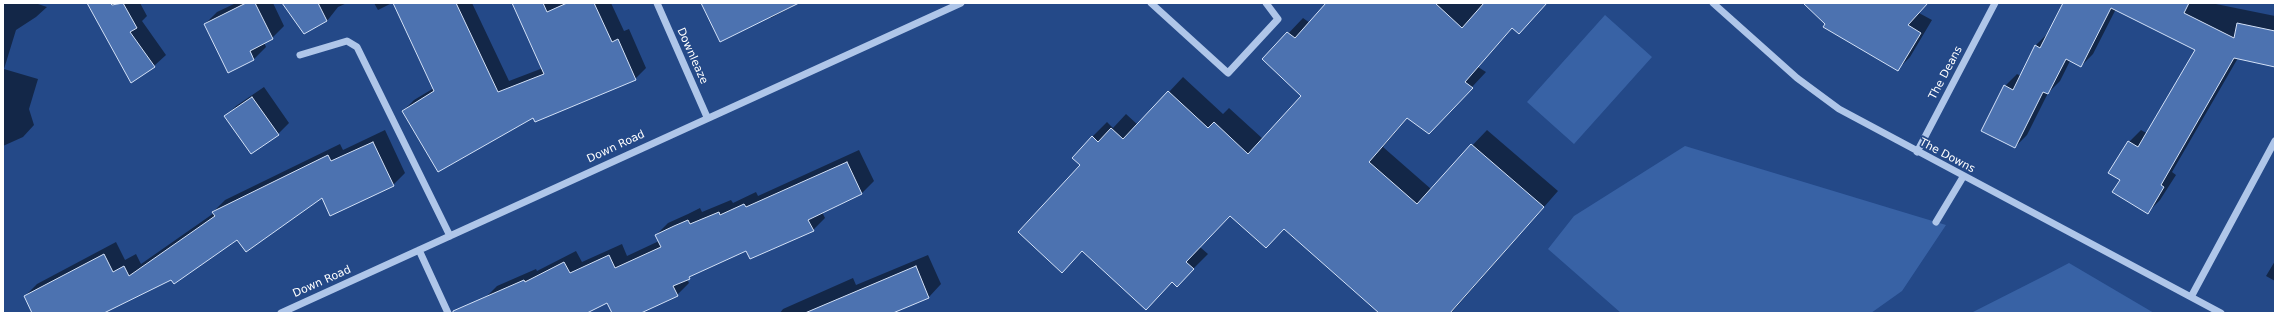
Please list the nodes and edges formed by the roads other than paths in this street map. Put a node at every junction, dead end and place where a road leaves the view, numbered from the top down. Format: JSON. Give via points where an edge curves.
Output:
{"nodes":[{"id":1,"x":657,"y":3,"type":"edge"},
{"id":2,"x":961,"y":3,"type":"edge"},
{"id":3,"x":1151,"y":3,"type":"edge"},
{"id":4,"x":1266,"y":3,"type":"edge"},
{"id":5,"x":1713,"y":3,"type":"edge"},
{"id":6,"x":1995,"y":3,"type":"edge"},
{"id":7,"x":300,"y":55,"type":"dead end"},
{"id":8,"x":707,"y":117,"type":"junction"},
{"id":9,"x":2275,"y":141,"type":"edge"},
{"id":10,"x":1917,"y":152,"type":"junction"},
{"id":11,"x":1963,"y":176,"type":"junction"},
{"id":12,"x":1936,"y":222,"type":"dead end"},
{"id":13,"x":450,"y":236,"type":"junction"},
{"id":14,"x":419,"y":250,"type":"junction"},
{"id":15,"x":2191,"y":298,"type":"junction"},
{"id":16,"x":281,"y":313,"type":"edge"},
{"id":17,"x":448,"y":313,"type":"edge"},
{"id":18,"x":2221,"y":313,"type":"edge"}],
"edges":[{"from":1,"to":8,"type":"street","name":"Downleaze"},
{"from":2,"to":8,"type":"street","name":"Down Road"},
{"from":3,"to":4,"type":"street","via":[[1228,73],[1278,19]]},
{"from":5,"to":10,"type":"street","name":"The Downs","via":[[1823,98],[1857,120]]},
{"from":6,"to":10,"type":"street","name":"The Deans"},
{"from":7,"to":13,"type":"street","via":[[347,41],[357,47]]},
{"from":8,"to":13,"type":"street","name":"Down Road"},
{"from":9,"to":15,"type":"street"},
{"from":10,"to":11,"type":"street","name":"The Downs"},
{"from":11,"to":12,"type":"street"},
{"from":11,"to":15,"type":"street","name":"The Downs"},
{"from":13,"to":14,"type":"street","name":"Down Road"},
{"from":14,"to":16,"type":"street","name":"Down Road"},
{"from":14,"to":17,"type":"street"},
{"from":15,"to":18,"type":"street","name":"The Downs"}]}
